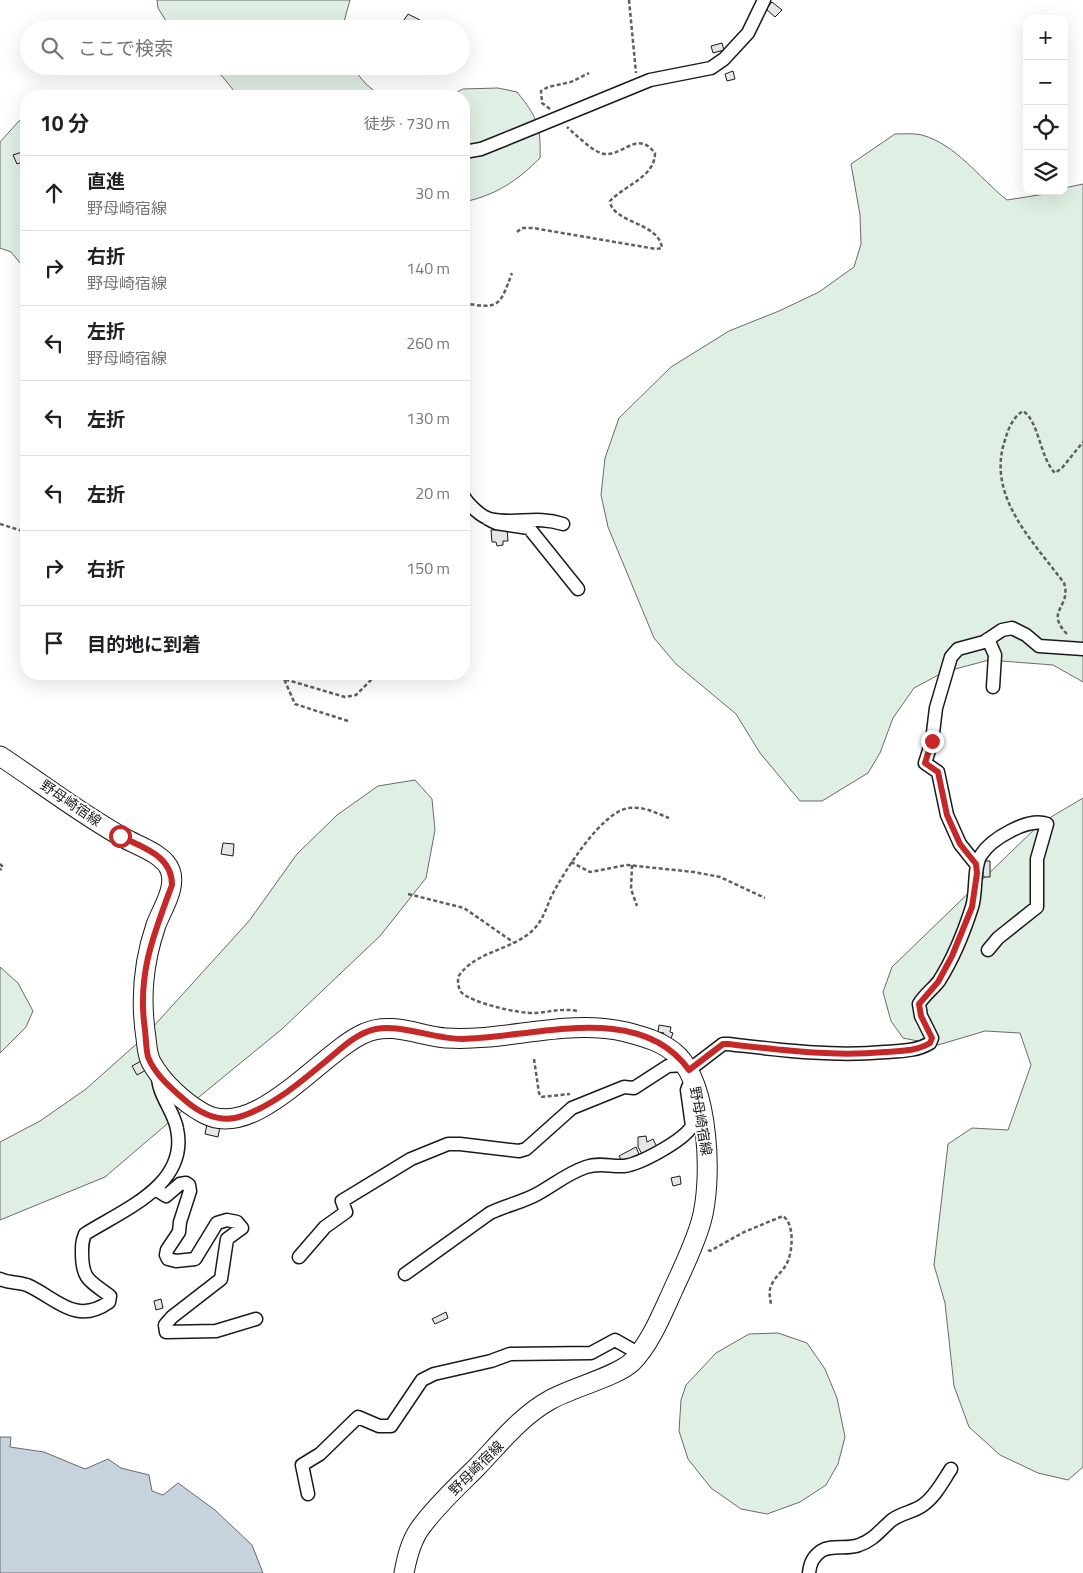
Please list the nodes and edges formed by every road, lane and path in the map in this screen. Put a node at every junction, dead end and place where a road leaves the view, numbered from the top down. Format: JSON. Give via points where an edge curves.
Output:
{"nodes":[{"id":1,"x":629,"y":0,"type":"edge"},
{"id":2,"x":764,"y":0,"type":"edge"},
{"id":3,"x":589,"y":73,"type":"dead end"},
{"id":4,"x":639,"y":84,"type":"junction"},
{"id":5,"x":576,"y":110,"type":"junction"},
{"id":6,"x":556,"y":119,"type":"junction"},
{"id":7,"x":470,"y":151,"type":"edge"},
{"id":8,"x":517,"y":232,"type":"dead end"},
{"id":9,"x":512,"y":273,"type":"dead end"},
{"id":10,"x":470,"y":304,"type":"edge"},
{"id":11,"x":1083,"y":442,"type":"edge"},
{"id":12,"x":470,"y":505,"type":"edge"},
{"id":13,"x":488,"y":519,"type":"junction"},
{"id":14,"x":0,"y":524,"type":"edge"},
{"id":15,"x":563,"y":524,"type":"dead end"},
{"id":16,"x":20,"y":530,"type":"edge"},
{"id":17,"x":578,"y":590,"type":"dead end"},
{"id":18,"x":988,"y":639,"type":"junction"},
{"id":19,"x":1079,"y":649,"type":"edge"},
{"id":20,"x":284,"y":680,"type":"edge"},
{"id":21,"x":287,"y":680,"type":"edge"},
{"id":22,"x":371,"y":680,"type":"edge"},
{"id":23,"x":993,"y":687,"type":"dead end"},
{"id":24,"x":348,"y":722,"type":"dead end"},
{"id":25,"x":0,"y":756,"type":"edge"},
{"id":26,"x":669,"y":818,"type":"dead end"},
{"id":27,"x":571,"y":862,"type":"junction"},
{"id":28,"x":0,"y":864,"type":"edge"},
{"id":29,"x":976,"y":864,"type":"junction"},
{"id":30,"x":632,"y":865,"type":"junction"},
{"id":31,"x":0,"y":870,"type":"edge"},
{"id":32,"x":408,"y":894,"type":"dead end"},
{"id":33,"x":765,"y":898,"type":"dead end"},
{"id":34,"x":637,"y":906,"type":"dead end"},
{"id":35,"x":514,"y":942,"type":"junction"},
{"id":36,"x":988,"y":950,"type":"dead end"},
{"id":37,"x":579,"y":1011,"type":"dead end"},
{"id":38,"x":534,"y":1059,"type":"dead end"},
{"id":39,"x":689,"y":1070,"type":"junction"},
{"id":40,"x":158,"y":1073,"type":"junction"},
{"id":41,"x":576,"y":1093,"type":"dead end"},
{"id":42,"x":155,"y":1189,"type":"junction"},
{"id":43,"x":700,"y":1225,"type":"junction"},
{"id":44,"x":299,"y":1257,"type":"dead end"},
{"id":45,"x":405,"y":1274,"type":"dead end"},
{"id":46,"x":0,"y":1279,"type":"edge"},
{"id":47,"x":771,"y":1304,"type":"dead end"},
{"id":48,"x":256,"y":1319,"type":"dead end"},
{"id":49,"x":638,"y":1353,"type":"junction"},
{"id":50,"x":951,"y":1469,"type":"dead end"},
{"id":51,"x":308,"y":1494,"type":"dead end"},
{"id":52,"x":404,"y":1573,"type":"edge"},
{"id":53,"x":809,"y":1573,"type":"edge"}],
"edges":[{"from":1,"to":4,"type":"path"},
{"from":2,"to":4,"type":"street","via":[[748,34],[711,68]]},
{"from":3,"to":5,"type":"path","via":[[541,92],[542,102],[549,108]]},
{"from":4,"to":5,"type":"street"},
{"from":5,"to":6,"type":"street"},
{"from":6,"to":7,"type":"street"},
{"from":6,"to":8,"type":"path","via":[[599,153],[611,153],[636,144],[651,148],[655,162],[646,174],[610,201],[611,207],[657,237],[662,248],[656,250],[534,228],[522,228]]},
{"from":9,"to":10,"type":"path","via":[[506,294],[499,303],[483,307]]},
{"from":11,"to":19,"type":"path","via":[[1055,473],[1049,467],[1031,421],[1023,411],[1017,414],[1000,452],[1001,485],[1024,533],[1064,583],[1066,591],[1057,614],[1058,625]]},
{"from":12,"to":13,"type":"street"},
{"from":13,"to":15,"type":"street","via":[[548,518]]},
{"from":13,"to":17,"type":"street","via":[[529,528]]},
{"from":14,"to":16,"type":"path"},
{"from":18,"to":19,"type":"street","via":[[1012,628],[1039,646]]},
{"from":18,"to":23,"type":"street","via":[[995,655]]},
{"from":18,"to":29,"type":"street","via":[[958,649],[950,658],[925,763],[938,772],[947,815],[960,844]]},
{"from":20,"to":24,"type":"path","via":[[295,704]]},
{"from":21,"to":22,"type":"path","via":[[345,697],[356,695]]},
{"from":25,"to":40,"type":"main road","name":"野母崎宿線","via":[[169,866],[172,885],[147,953],[142,986],[148,1057]]},
{"from":26,"to":27,"type":"path","via":[[639,807],[626,808],[611,817]]},
{"from":27,"to":30,"type":"path","via":[[590,872]]},
{"from":27,"to":35,"type":"path","via":[[542,920],[531,932]]},
{"from":28,"to":31,"type":"path","via":[[3,867]]},
{"from":29,"to":36,"type":"street","via":[[989,845],[1007,833],[1035,823],[1047,824],[1037,860],[1037,906]]},
{"from":29,"to":39,"type":"street","via":[[975,893],[952,956],[938,982],[919,1004],[932,1038],[930,1043],[918,1049],[859,1054],[780,1051],[723,1044]]},
{"from":30,"to":33,"type":"path","via":[[720,877]]},
{"from":30,"to":34,"type":"path","via":[[631,889]]},
{"from":32,"to":35,"type":"path","via":[[464,908]]},
{"from":35,"to":37,"type":"path","via":[[478,959],[462,972],[458,983],[462,993],[490,1005],[522,1013]]},
{"from":38,"to":41,"type":"path","via":[[541,1097]]},
{"from":39,"to":40,"type":"main road","name":"野母崎宿線","via":[[671,1050],[659,1043],[607,1028],[552,1029],[463,1039],[376,1029],[350,1041],[273,1101],[244,1116],[225,1119],[198,1111]]},
{"from":39,"to":43,"type":"main road","name":"野母崎宿線","via":[[700,1099],[708,1166],[708,1185]]},
{"from":39,"to":44,"type":"street","via":[[668,1066],[634,1088],[624,1088],[572,1108],[533,1143],[519,1151],[448,1144],[411,1159],[342,1201],[346,1212],[325,1227]]},
{"from":39,"to":45,"type":"street","via":[[687,1090],[692,1126],[682,1137],[626,1166],[598,1164],[586,1167],[561,1178],[540,1193],[504,1206]]},
{"from":40,"to":42,"type":"street","via":[[161,1090],[174,1115],[178,1155]]},
{"from":42,"to":46,"type":"street","via":[[135,1205],[85,1234],[82,1240],[82,1270],[111,1299],[104,1306],[94,1310],[59,1306],[26,1285]]},
{"from":42,"to":48,"type":"street","via":[[166,1196],[186,1183],[190,1191],[179,1232],[167,1250],[168,1259],[195,1260],[217,1223],[228,1220],[238,1222],[242,1228],[228,1239],[221,1279],[172,1317],[165,1325],[166,1332],[216,1331]]},
{"from":43,"to":47,"type":"path","via":[[704,1245],[710,1251],[771,1220],[783,1216],[788,1220],[790,1255],[769,1291]]},
{"from":43,"to":49,"type":"main road","name":"野母崎宿線","via":[[664,1309]]},
{"from":49,"to":51,"type":"street","via":[[614,1340],[591,1353],[510,1354],[434,1374],[422,1380],[392,1426],[379,1426],[358,1418],[320,1454],[302,1466]]},
{"from":49,"to":52,"type":"main road","name":"野母崎宿線","via":[[624,1367],[549,1400],[524,1419],[418,1530]]},
{"from":50,"to":53,"type":"street","via":[[922,1506],[891,1521],[871,1541],[821,1551],[810,1564]]}]}
